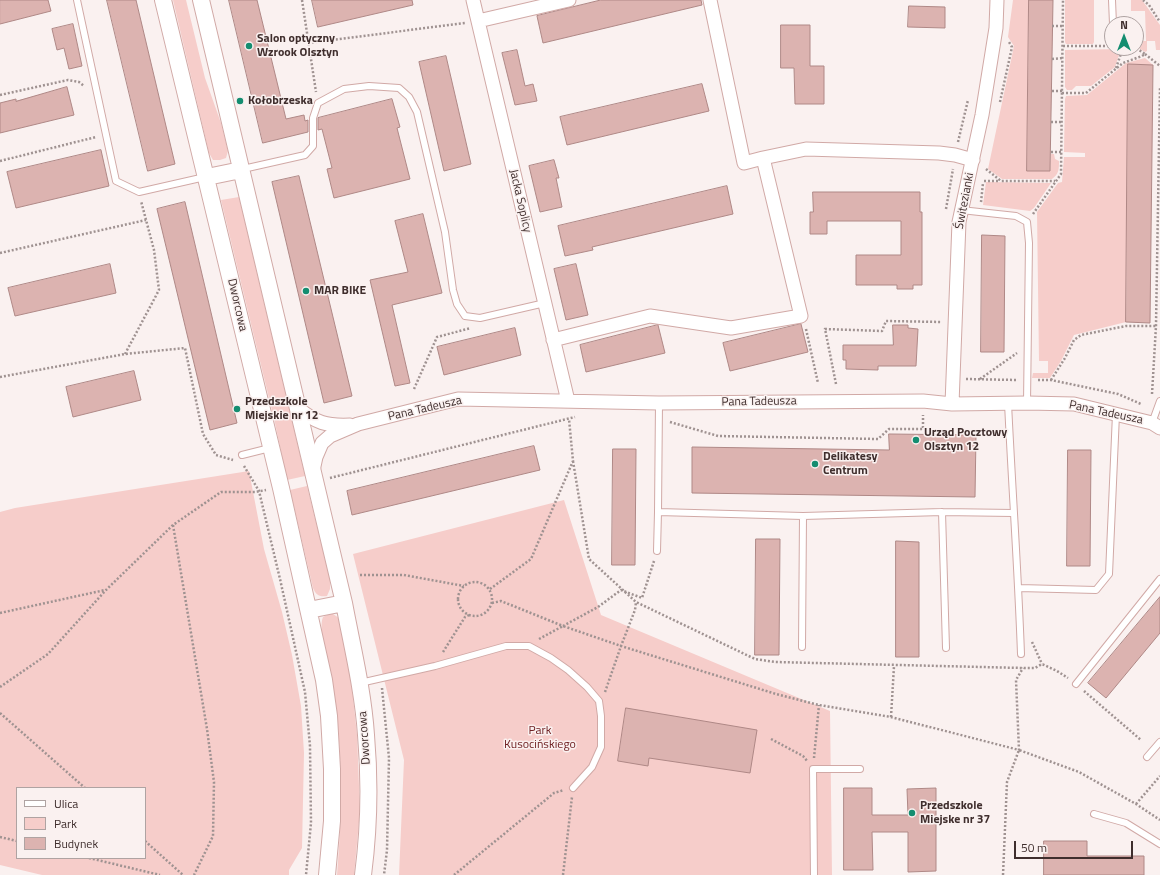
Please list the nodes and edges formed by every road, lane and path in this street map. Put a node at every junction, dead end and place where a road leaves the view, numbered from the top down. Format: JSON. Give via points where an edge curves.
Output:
{"nodes":[{"id":1,"x":77,"y":0,"type":"edge"},
{"id":2,"x":163,"y":0,"type":"edge"},
{"id":3,"x":201,"y":0,"type":"edge"},
{"id":4,"x":302,"y":0,"type":"edge"},
{"id":5,"x":473,"y":0,"type":"edge"},
{"id":6,"x":569,"y":0,"type":"edge"},
{"id":7,"x":710,"y":0,"type":"edge"},
{"id":8,"x":997,"y":0,"type":"edge"},
{"id":9,"x":1063,"y":0,"type":"edge"},
{"id":10,"x":1112,"y":0,"type":"edge"},
{"id":11,"x":1143,"y":0,"type":"edge"},
{"id":12,"x":1113,"y":16,"type":"edge"},
{"id":13,"x":478,"y":21,"type":"junction"},
{"id":14,"x":1160,"y":22,"type":"edge"},
{"id":15,"x":1052,"y":26,"type":"dead end"},
{"id":16,"x":1063,"y":26,"type":"junction"},
{"id":17,"x":308,"y":43,"type":"junction"},
{"id":18,"x":1062,"y":46,"type":"junction"},
{"id":19,"x":1104,"y":46,"type":"edge"},
{"id":20,"x":1145,"y":54,"type":"joint"},
{"id":21,"x":1120,"y":56,"type":"edge"},
{"id":22,"x":1062,"y":58,"type":"junction"},
{"id":23,"x":1052,"y":59,"type":"dead end"},
{"id":24,"x":1160,"y":66,"type":"edge"},
{"id":25,"x":1116,"y":68,"type":"junction"},
{"id":26,"x":1160,"y":87,"type":"edge"},
{"id":27,"x":88,"y":90,"type":"dead end"},
{"id":28,"x":1052,"y":91,"type":"dead end"},
{"id":29,"x":1062,"y":92,"type":"junction"},
{"id":30,"x":0,"y":95,"type":"edge"},
{"id":31,"x":318,"y":103,"type":"junction"},
{"id":32,"x":1051,"y":122,"type":"dead end"},
{"id":33,"x":1062,"y":122,"type":"junction"},
{"id":34,"x":1160,"y":124,"type":"edge"},
{"id":35,"x":98,"y":137,"type":"dead end"},
{"id":36,"x":1051,"y":152,"type":"dead end"},
{"id":37,"x":1061,"y":152,"type":"junction"},
{"id":38,"x":763,"y":158,"type":"junction"},
{"id":39,"x":973,"y":160,"type":"junction"},
{"id":40,"x":0,"y":161,"type":"edge"},
{"id":41,"x":986,"y":169,"type":"dead end"},
{"id":42,"x":241,"y":170,"type":"junction"},
{"id":43,"x":207,"y":177,"type":"junction"},
{"id":44,"x":984,"y":180,"type":"dead end"},
{"id":45,"x":1001,"y":180,"type":"junction"},
{"id":46,"x":1055,"y":180,"type":"junction"},
{"id":47,"x":139,"y":192,"type":"junction"},
{"id":48,"x":961,"y":210,"type":"junction"},
{"id":49,"x":146,"y":220,"type":"junction"},
{"id":50,"x":1027,"y":222,"type":"junction"},
{"id":51,"x":0,"y":253,"type":"edge"},
{"id":52,"x":544,"y":303,"type":"junction"},
{"id":53,"x":801,"y":316,"type":"junction"},
{"id":54,"x":942,"y":322,"type":"dead end"},
{"id":55,"x":1156,"y":326,"type":"junction"},
{"id":56,"x":475,"y":328,"type":"dead end"},
{"id":57,"x":553,"y":340,"type":"junction"},
{"id":58,"x":125,"y":354,"type":"junction"},
{"id":59,"x":1020,"y":357,"type":"dead end"},
{"id":60,"x":0,"y":377,"type":"edge"},
{"id":61,"x":1027,"y":380,"type":"junction"},
{"id":62,"x":1051,"y":380,"type":"junction"},
{"id":63,"x":818,"y":383,"type":"dead end"},
{"id":64,"x":836,"y":384,"type":"dead end"},
{"id":65,"x":414,"y":389,"type":"dead end"},
{"id":66,"x":1152,"y":400,"type":"dead end"},
{"id":67,"x":568,"y":401,"type":"junction"},
{"id":68,"x":923,"y":401,"type":"junction"},
{"id":69,"x":1160,"y":401,"type":"edge"},
{"id":70,"x":659,"y":403,"type":"junction"},
{"id":71,"x":1008,"y":403,"type":"junction"},
{"id":72,"x":1027,"y":403,"type":"junction"},
{"id":73,"x":952,"y":404,"type":"junction"},
{"id":74,"x":1143,"y":405,"type":"dead end"},
{"id":75,"x":298,"y":408,"type":"junction"},
{"id":76,"x":1116,"y":414,"type":"junction"},
{"id":77,"x":579,"y":416,"type":"dead end"},
{"id":78,"x":569,"y":419,"type":"junction"},
{"id":79,"x":659,"y":419,"type":"junction"},
{"id":80,"x":358,"y":424,"type":"junction"},
{"id":81,"x":1156,"y":425,"type":"edge"},
{"id":82,"x":271,"y":447,"type":"junction"},
{"id":83,"x":242,"y":458,"type":"joint"},
{"id":84,"x":235,"y":460,"type":"dead end"},
{"id":85,"x":573,"y":461,"type":"junction"},
{"id":86,"x":314,"y":476,"type":"junction"},
{"id":87,"x":281,"y":488,"type":"junction"},
{"id":88,"x":259,"y":491,"type":"junction"},
{"id":89,"x":658,"y":512,"type":"junction"},
{"id":90,"x":942,"y":512,"type":"junction"},
{"id":91,"x":1013,"y":513,"type":"junction"},
{"id":92,"x":803,"y":516,"type":"junction"},
{"id":93,"x":173,"y":525,"type":"junction"},
{"id":94,"x":657,"y":551,"type":"joint"},
{"id":95,"x":360,"y":575,"type":"dead end"},
{"id":96,"x":1160,"y":579,"type":"edge"},
{"id":97,"x":464,"y":586,"type":"junction"},
{"id":98,"x":1019,"y":588,"type":"junction"},
{"id":99,"x":490,"y":589,"type":"junction"},
{"id":100,"x":106,"y":590,"type":"junction"},
{"id":101,"x":621,"y":590,"type":"junction"},
{"id":102,"x":636,"y":602,"type":"junction"},
{"id":103,"x":344,"y":603,"type":"junction"},
{"id":104,"x":492,"y":603,"type":"junction"},
{"id":105,"x":309,"y":610,"type":"junction"},
{"id":106,"x":0,"y":613,"type":"edge"},
{"id":107,"x":468,"y":615,"type":"junction"},
{"id":108,"x":563,"y":626,"type":"junction"},
{"id":109,"x":529,"y":646,"type":"junction"},
{"id":110,"x":620,"y":646,"type":"junction"},
{"id":111,"x":802,"y":647,"type":"dead end"},
{"id":112,"x":946,"y":648,"type":"dead end"},
{"id":113,"x":1021,"y":654,"type":"joint"},
{"id":114,"x":435,"y":666,"type":"junction"},
{"id":115,"x":894,"y":666,"type":"junction"},
{"id":116,"x":1023,"y":668,"type":"junction"},
{"id":117,"x":381,"y":678,"type":"junction"},
{"id":118,"x":359,"y":683,"type":"junction"},
{"id":119,"x":1076,"y":684,"type":"junction"},
{"id":120,"x":0,"y":687,"type":"edge"},
{"id":121,"x":599,"y":701,"type":"junction"},
{"id":122,"x":819,"y":705,"type":"junction"},
{"id":123,"x":0,"y":713,"type":"edge"},
{"id":124,"x":891,"y":717,"type":"junction"},
{"id":125,"x":771,"y":739,"type":"dead end"},
{"id":126,"x":1141,"y":740,"type":"dead end"},
{"id":127,"x":1160,"y":742,"type":"edge"},
{"id":128,"x":1019,"y":750,"type":"junction"},
{"id":129,"x":1147,"y":757,"type":"dead end"},
{"id":130,"x":813,"y":769,"type":"junction"},
{"id":131,"x":860,"y":769,"type":"dead end"},
{"id":132,"x":1160,"y":776,"type":"edge"},
{"id":133,"x":84,"y":787,"type":"edge"},
{"id":134,"x":573,"y":788,"type":"junction"},
{"id":135,"x":1136,"y":804,"type":"junction"},
{"id":136,"x":1094,"y":814,"type":"dead end"},
{"id":137,"x":1160,"y":820,"type":"edge"},
{"id":138,"x":0,"y":837,"type":"edge"},
{"id":139,"x":16,"y":841,"type":"edge"},
{"id":140,"x":146,"y":843,"type":"edge"},
{"id":141,"x":1160,"y":844,"type":"edge"},
{"id":142,"x":93,"y":859,"type":"edge"},
{"id":143,"x":160,"y":875,"type":"edge"},
{"id":144,"x":183,"y":875,"type":"edge"},
{"id":145,"x":194,"y":875,"type":"edge"},
{"id":146,"x":306,"y":875,"type":"edge"},
{"id":147,"x":327,"y":875,"type":"edge"},
{"id":148,"x":363,"y":875,"type":"edge"},
{"id":149,"x":384,"y":875,"type":"edge"},
{"id":150,"x":454,"y":875,"type":"edge"},
{"id":151,"x":563,"y":875,"type":"edge"},
{"id":152,"x":814,"y":875,"type":"edge"},
{"id":153,"x":1003,"y":875,"type":"edge"}],
"edges":[{"from":1,"to":47,"type":"lane","via":[[116,181]]},
{"from":2,"to":43,"type":"street","name":"Dworcowa"},
{"from":3,"to":42,"type":"street","name":"Dworcowa"},
{"from":4,"to":17,"type":"path"},
{"from":5,"to":13,"type":"street","name":"Jacka Soplicy"},
{"from":6,"to":13,"type":"street"},
{"from":7,"to":38,"type":"street","via":[[744,163]]},
{"from":8,"to":39,"type":"street","name":"Świtezianki","via":[[996,28]]},
{"from":9,"to":16,"type":"path"},
{"from":10,"to":12,"type":"lane"},
{"from":11,"to":14,"type":"path"},
{"from":13,"to":17,"type":"path"},
{"from":13,"to":52,"type":"street","name":"Jacka Soplicy"},
{"from":15,"to":16,"type":"path"},
{"from":16,"to":18,"type":"path"},
{"from":17,"to":31,"type":"path"},
{"from":18,"to":19,"type":"path"},
{"from":18,"to":22,"type":"path"},
{"from":20,"to":24,"type":"path"},
{"from":20,"to":25,"type":"path","via":[[1123,62]]},
{"from":21,"to":25,"type":"path"},
{"from":22,"to":23,"type":"path"},
{"from":22,"to":29,"type":"path"},
{"from":25,"to":29,"type":"path","via":[[1086,93]]},
{"from":26,"to":34,"type":"path"},
{"from":27,"to":30,"type":"path","via":[[79,82],[68,80]]},
{"from":28,"to":29,"type":"path"},
{"from":29,"to":33,"type":"path"},
{"from":31,"to":42,"type":"lane","via":[[313,118],[313,146],[305,155]]},
{"from":31,"to":52,"type":"lane","via":[[344,89],[369,86],[399,88],[409,97],[417,112],[445,232],[453,290],[457,304],[465,316],[480,318]]},
{"from":32,"to":33,"type":"path"},
{"from":33,"to":37,"type":"path"},
{"from":34,"to":55,"type":"path"},
{"from":35,"to":40,"type":"path"},
{"from":36,"to":37,"type":"path"},
{"from":37,"to":46,"type":"path","via":[[1061,174]]},
{"from":38,"to":39,"type":"street","via":[[806,149],[939,153]]},
{"from":38,"to":53,"type":"street"},
{"from":39,"to":48,"type":"street","name":"Świtezianki"},
{"from":41,"to":45,"type":"path"},
{"from":42,"to":43,"type":"street"},
{"from":42,"to":75,"type":"street","name":"Dworcowa"},
{"from":43,"to":47,"type":"lane"},
{"from":43,"to":82,"type":"street","name":"Dworcowa"},
{"from":44,"to":45,"type":"path"},
{"from":45,"to":46,"type":"path"},
{"from":46,"to":50,"type":"path"},
{"from":47,"to":49,"type":"path"},
{"from":48,"to":50,"type":"lane","via":[[1016,216]]},
{"from":48,"to":73,"type":"street","name":"Świtezianki"},
{"from":49,"to":51,"type":"path"},
{"from":49,"to":58,"type":"path","via":[[154,250],[159,290]]},
{"from":50,"to":61,"type":"lane"},
{"from":52,"to":57,"type":"street","name":"Jacka Soplicy"},
{"from":53,"to":57,"type":"street","via":[[731,328],[650,316]]},
{"from":53,"to":63,"type":"path"},
{"from":54,"to":64,"type":"path","via":[[886,322],[882,331],[825,329]]},
{"from":55,"to":62,"type":"path","via":[[1126,326],[1081,335],[1074,340]]},
{"from":55,"to":66,"type":"path"},
{"from":56,"to":65,"type":"path","via":[[437,336]]},
{"from":57,"to":67,"type":"street","name":"Jacka Soplicy"},
{"from":58,"to":60,"type":"path"},
{"from":58,"to":84,"type":"path","via":[[185,348],[203,434],[216,455]]},
{"from":59,"to":61,"type":"path","via":[[1021,350],[980,379]]},
{"from":61,"to":62,"type":"path"},
{"from":61,"to":72,"type":"lane"},
{"from":62,"to":74,"type":"path","via":[[1118,394]]},
{"from":67,"to":70,"type":"street","name":"Pana Tadeusza"},
{"from":67,"to":80,"type":"street","name":"Pana Tadeusza","via":[[458,399]]},
{"from":68,"to":70,"type":"street","name":"Pana Tadeusza"},
{"from":68,"to":73,"type":"street","name":"Pana Tadeusza"},
{"from":68,"to":79,"type":"path","via":[[923,429],[889,429],[878,439],[718,436]]},
{"from":69,"to":81,"type":"lane"},
{"from":70,"to":79,"type":"lane"},
{"from":71,"to":72,"type":"street","name":"Pana Tadeusza"},
{"from":71,"to":73,"type":"street","name":"Pana Tadeusza"},
{"from":71,"to":91,"type":"lane"},
{"from":72,"to":76,"type":"street","name":"Pana Tadeusza","via":[[1074,404]]},
{"from":75,"to":80,"type":"street","name":"Pana Tadeusza","via":[[319,422],[338,426]]},
{"from":75,"to":86,"type":"street","name":"Dworcowa"},
{"from":76,"to":81,"type":"street","name":"Pana Tadeusza"},
{"from":76,"to":98,"type":"lane","via":[[1109,574],[1096,590]]},
{"from":77,"to":78,"type":"path"},
{"from":78,"to":85,"type":"path"},
{"from":78,"to":86,"type":"path"},
{"from":79,"to":89,"type":"lane"},
{"from":80,"to":86,"type":"street","name":"Pana Tadeusza","via":[[330,436],[322,443],[316,457]]},
{"from":82,"to":83,"type":"lane"},
{"from":82,"to":87,"type":"street","name":"Dworcowa"},
{"from":83,"to":88,"type":"path"},
{"from":85,"to":99,"type":"path","via":[[531,559]]},
{"from":85,"to":101,"type":"path","via":[[589,559]]},
{"from":86,"to":103,"type":"street","name":"Dworcowa"},
{"from":87,"to":88,"type":"path"},
{"from":87,"to":105,"type":"street","name":"Dworcowa"},
{"from":88,"to":93,"type":"path","via":[[221,492]]},
{"from":88,"to":146,"type":"path","via":[[306,692],[311,823]]},
{"from":89,"to":92,"type":"lane"},
{"from":89,"to":94,"type":"lane"},
{"from":90,"to":91,"type":"lane"},
{"from":90,"to":92,"type":"lane"},
{"from":90,"to":112,"type":"lane"},
{"from":91,"to":98,"type":"lane"},
{"from":92,"to":111,"type":"lane"},
{"from":93,"to":100,"type":"path"},
{"from":93,"to":145,"type":"path","via":[[214,782],[213,836]]},
{"from":94,"to":101,"type":"path","via":[[642,598]]},
{"from":95,"to":97,"type":"path","via":[[404,575]]},
{"from":96,"to":119,"type":"lane"},
{"from":97,"to":99,"type":"path","via":[[474,582],[486,585]]},
{"from":97,"to":107,"type":"path","via":[[460,590],[458,602]]},
{"from":98,"to":113,"type":"lane"},
{"from":99,"to":104,"type":"path"},
{"from":100,"to":106,"type":"path"},
{"from":100,"to":120,"type":"path","via":[[48,654]]},
{"from":101,"to":102,"type":"path"},
{"from":101,"to":108,"type":"path","via":[[598,607]]},
{"from":102,"to":110,"type":"path"},
{"from":102,"to":115,"type":"path","via":[[755,659]]},
{"from":103,"to":105,"type":"street"},
{"from":103,"to":118,"type":"street","name":"Dworcowa"},
{"from":104,"to":107,"type":"path","via":[[486,613]]},
{"from":104,"to":108,"type":"path","via":[[501,601]]},
{"from":105,"to":147,"type":"street","name":"Dworcowa","via":[[329,716],[332,821]]},
{"from":107,"to":114,"type":"path"},
{"from":108,"to":109,"type":"path"},
{"from":108,"to":110,"type":"path"},
{"from":109,"to":114,"type":"lane","via":[[506,646]]},
{"from":109,"to":121,"type":"lane","via":[[568,670],[587,686]]},
{"from":110,"to":121,"type":"path","via":[[605,692]]},
{"from":110,"to":122,"type":"path"},
{"from":113,"to":116,"type":"path"},
{"from":114,"to":117,"type":"lane"},
{"from":115,"to":116,"type":"path"},
{"from":115,"to":124,"type":"path"},
{"from":116,"to":119,"type":"path","via":[[1034,668],[1042,664]]},
{"from":116,"to":128,"type":"path","via":[[1016,680]]},
{"from":117,"to":118,"type":"lane"},
{"from":117,"to":149,"type":"path","via":[[389,758]]},
{"from":118,"to":148,"type":"street","name":"Dworcowa","via":[[368,772],[368,815]]},
{"from":119,"to":126,"type":"path"},
{"from":121,"to":134,"type":"lane","via":[[601,747],[592,767]]},
{"from":122,"to":124,"type":"path"},
{"from":122,"to":130,"type":"path"},
{"from":123,"to":133,"type":"path"},
{"from":124,"to":128,"type":"path"},
{"from":125,"to":130,"type":"path","via":[[803,756]]},
{"from":127,"to":129,"type":"lane"},
{"from":128,"to":135,"type":"path","via":[[1079,772]]},
{"from":128,"to":153,"type":"path","via":[[1007,782]]},
{"from":130,"to":131,"type":"lane"},
{"from":130,"to":152,"type":"lane"},
{"from":132,"to":135,"type":"path"},
{"from":134,"to":150,"type":"path","via":[[554,793]]},
{"from":134,"to":151,"type":"path"},
{"from":135,"to":137,"type":"path"},
{"from":136,"to":141,"type":"lane","via":[[1126,823]]},
{"from":138,"to":139,"type":"path"},
{"from":140,"to":144,"type":"path"},
{"from":142,"to":143,"type":"path"}]}
